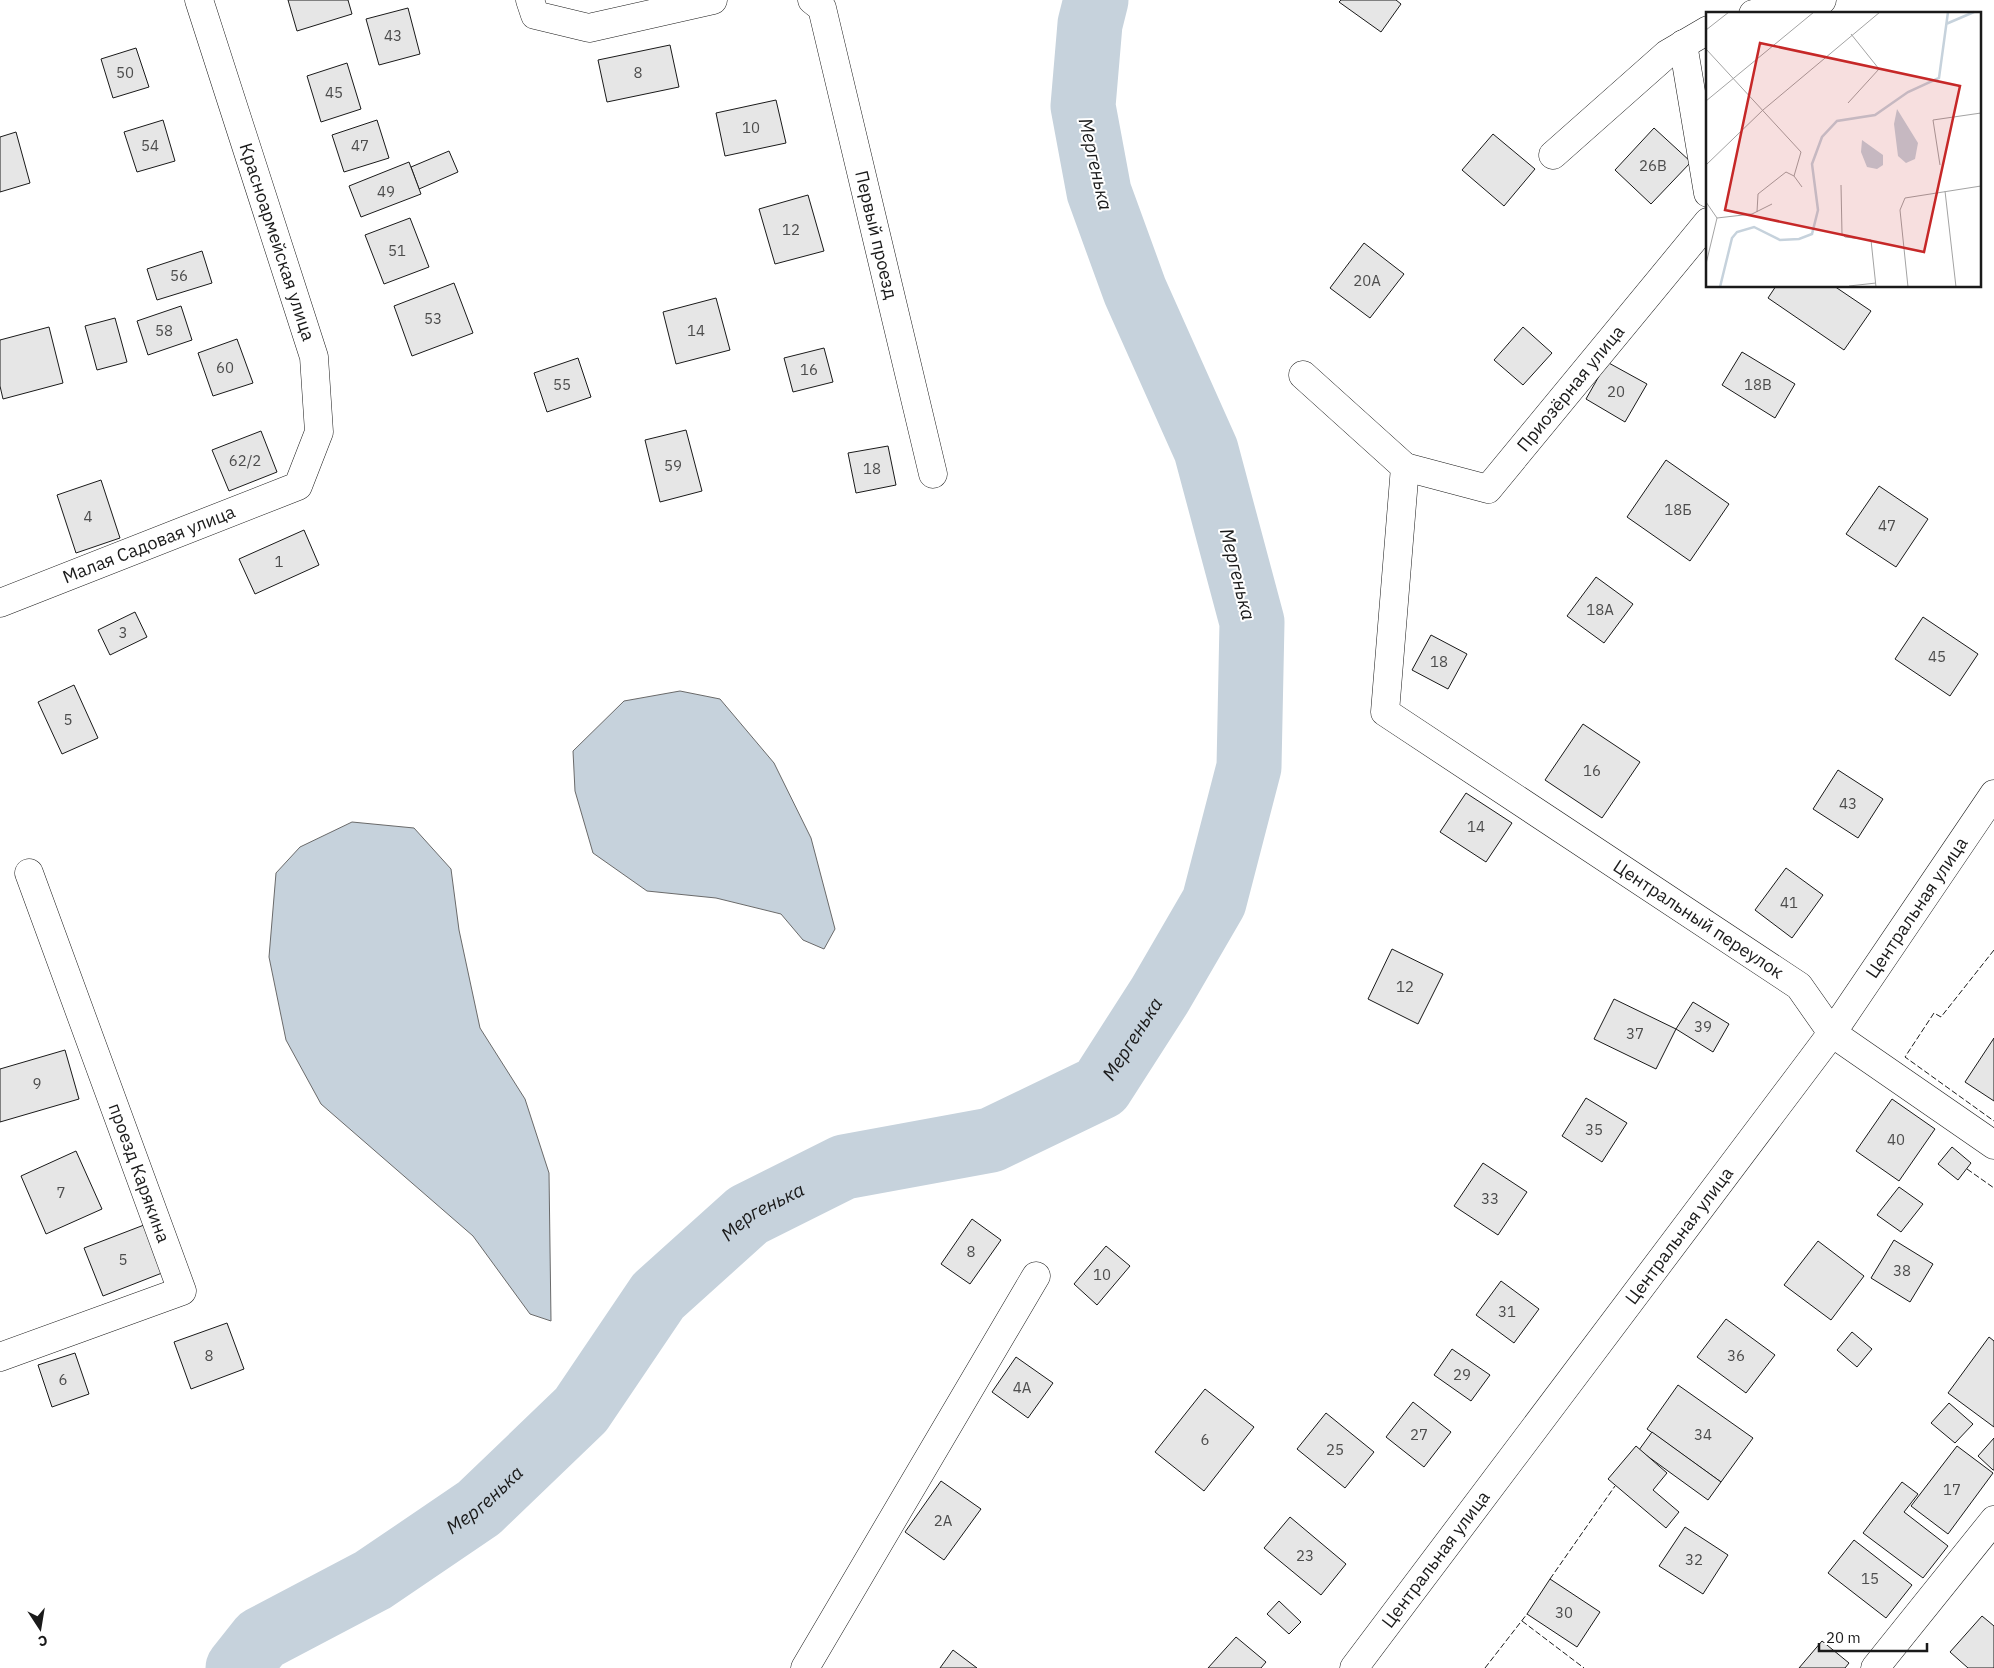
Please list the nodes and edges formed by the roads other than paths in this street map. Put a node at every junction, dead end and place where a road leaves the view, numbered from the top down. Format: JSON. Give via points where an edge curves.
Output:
{"nodes":[{"id":1,"x":199,"y":0,"type":"edge"},
{"id":2,"x":530,"y":0,"type":"edge"},
{"id":3,"x":713,"y":0,"type":"edge"},
{"id":4,"x":812,"y":0,"type":"edge"},
{"id":5,"x":1822,"y":0,"type":"edge"},
{"id":6,"x":1763,"y":12,"type":"edge"},
{"id":7,"x":1706,"y":31,"type":"edge"},
{"id":8,"x":1684,"y":44,"type":"junction"},
{"id":9,"x":1553,"y":155,"type":"dead end"},
{"id":10,"x":1706,"y":181,"type":"edge"},
{"id":11,"x":1706,"y":224,"type":"edge"},
{"id":12,"x":1303,"y":375,"type":"dead end"},
{"id":13,"x":1405,"y":467,"type":"junction"},
{"id":14,"x":934,"y":474,"type":"dead end"},
{"id":15,"x":298,"y":486,"type":"joint"},
{"id":16,"x":0,"y":603,"type":"edge"},
{"id":17,"x":1994,"y":794,"type":"edge"},
{"id":18,"x":30,"y":873,"type":"dead end"},
{"id":19,"x":1832,"y":1033,"type":"junction"},
{"id":20,"x":1994,"y":1145,"type":"edge"},
{"id":21,"x":1036,"y":1276,"type":"dead end"},
{"id":22,"x":0,"y":1357,"type":"edge"},
{"id":23,"x":1994,"y":1520,"type":"edge"},
{"id":24,"x":806,"y":1668,"type":"edge"},
{"id":25,"x":1354,"y":1668,"type":"edge"},
{"id":26,"x":1875,"y":1668,"type":"edge"}],
"edges":[{"from":1,"to":15,"type":"street","name":"Красноармейская улица","via":[[314,357],[319,432]]},
{"from":2,"to":3,"type":"street","via":[[535,15],[589,28]]},
{"from":4,"to":14,"type":"street","name":"Первый проезд","via":[[822,8]]},
{"from":5,"to":6,"type":"street"},
{"from":7,"to":8,"type":"street"},
{"from":8,"to":9,"type":"street","via":[[1667,54]]},
{"from":8,"to":10,"type":"street"},
{"from":11,"to":13,"type":"street","name":"Приозёрная улица","via":[[1488,489]]},
{"from":12,"to":13,"type":"street","name":"Приозёрная улица"},
{"from":13,"to":19,"type":"street","name":"Центральный переулок","via":[[1385,712],[1799,986]]},
{"from":15,"to":16,"type":"street","name":"Малая Садовая улица"},
{"from":17,"to":19,"type":"street","name":"Центральная улица"},
{"from":18,"to":22,"type":"street","name":"проезд Карякина","via":[[182,1291]]},
{"from":19,"to":20,"type":"street","name":"Центральный переулок"},
{"from":19,"to":25,"type":"street","name":"Центральная улица"},
{"from":21,"to":24,"type":"street"},
{"from":23,"to":26,"type":"street"}]}
